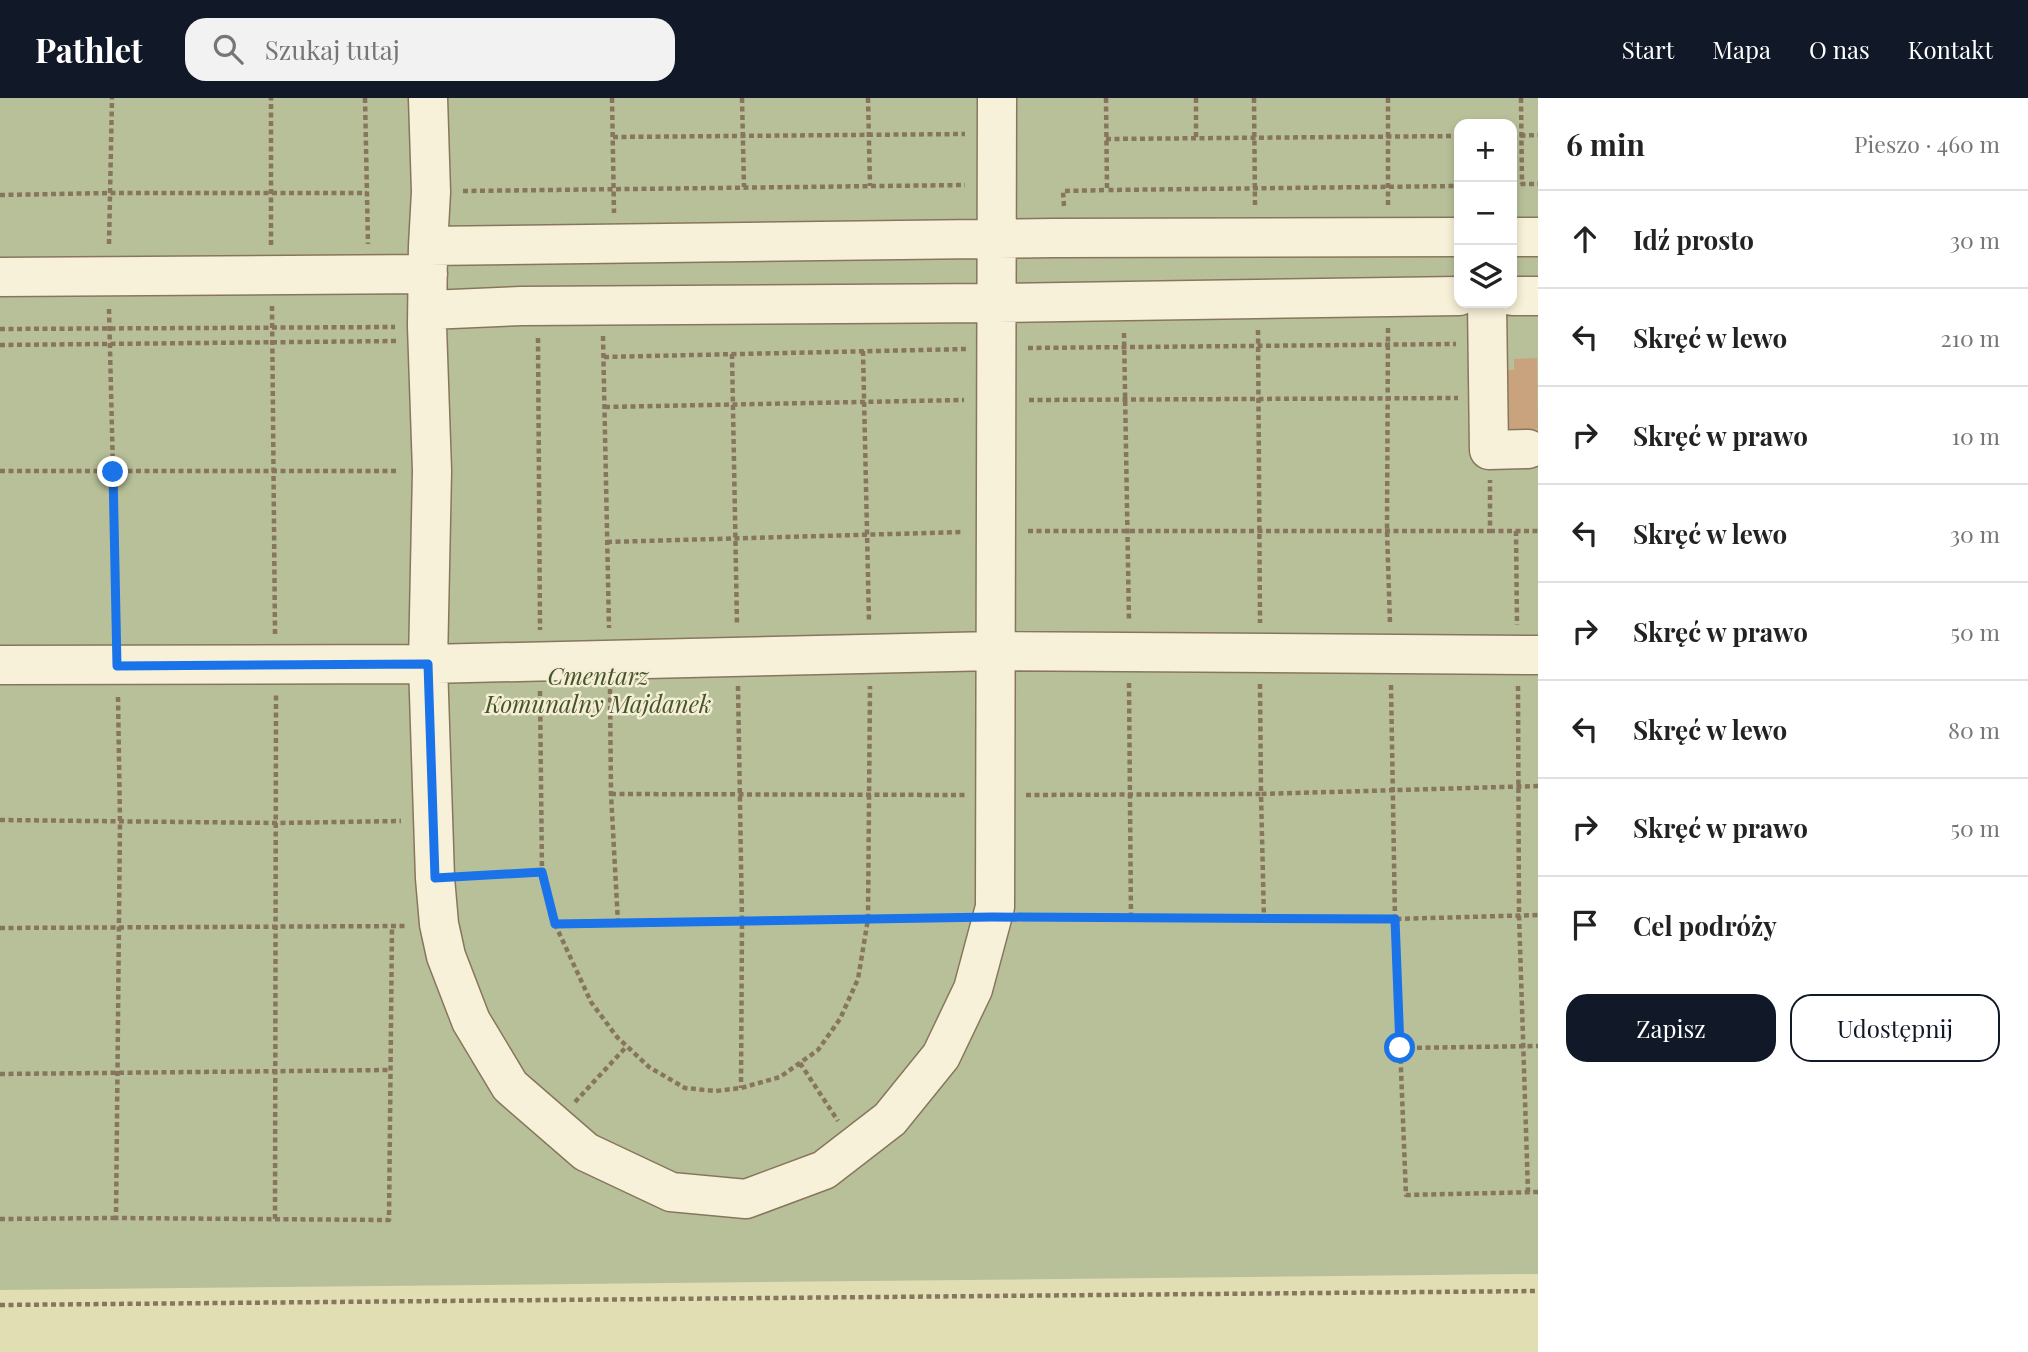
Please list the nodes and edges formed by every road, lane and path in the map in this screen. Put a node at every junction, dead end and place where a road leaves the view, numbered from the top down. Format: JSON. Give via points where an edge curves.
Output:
{"nodes":[{"id":1,"x":113,"y":98,"type":"edge"},
{"id":2,"x":271,"y":98,"type":"edge"},
{"id":3,"x":365,"y":98,"type":"edge"},
{"id":4,"x":428,"y":98,"type":"edge"},
{"id":5,"x":612,"y":98,"type":"edge"},
{"id":6,"x":742,"y":98,"type":"edge"},
{"id":7,"x":868,"y":98,"type":"edge"},
{"id":8,"x":1106,"y":98,"type":"edge"},
{"id":9,"x":1196,"y":98,"type":"edge"},
{"id":10,"x":1254,"y":98,"type":"edge"},
{"id":11,"x":1388,"y":98,"type":"edge"},
{"id":12,"x":1521,"y":98,"type":"edge"},
{"id":13,"x":997,"y":116,"type":"edge"},
{"id":14,"x":869,"y":135,"type":"junction"},
{"id":15,"x":1517,"y":135,"type":"edge"},
{"id":16,"x":1521,"y":135,"type":"junction"},
{"id":17,"x":1538,"y":135,"type":"edge"},
{"id":18,"x":743,"y":136,"type":"junction"},
{"id":19,"x":1254,"y":136,"type":"junction"},
{"id":20,"x":1388,"y":136,"type":"junction"},
{"id":21,"x":1454,"y":136,"type":"edge"},
{"id":22,"x":613,"y":137,"type":"junction"},
{"id":23,"x":1196,"y":138,"type":"junction"},
{"id":24,"x":1106,"y":139,"type":"junction"},
{"id":25,"x":997,"y":184,"type":"junction"},
{"id":26,"x":1517,"y":184,"type":"edge"},
{"id":27,"x":1522,"y":184,"type":"junction"},
{"id":28,"x":1538,"y":184,"type":"edge"},
{"id":29,"x":870,"y":186,"type":"junction"},
{"id":30,"x":1454,"y":186,"type":"edge"},
{"id":31,"x":744,"y":187,"type":"junction"},
{"id":32,"x":614,"y":188,"type":"junction"},
{"id":33,"x":1254,"y":188,"type":"junction"},
{"id":34,"x":1389,"y":188,"type":"junction"},
{"id":35,"x":109,"y":192,"type":"junction"},
{"id":36,"x":367,"y":192,"type":"junction"},
{"id":37,"x":431,"y":192,"type":"junction"},
{"id":38,"x":270,"y":194,"type":"junction"},
{"id":39,"x":0,"y":195,"type":"edge"},
{"id":40,"x":1388,"y":237,"type":"junction"},
{"id":41,"x":1454,"y":237,"type":"edge"},
{"id":42,"x":1517,"y":237,"type":"edge"},
{"id":43,"x":1538,"y":237,"type":"edge"},
{"id":44,"x":1255,"y":238,"type":"junction"},
{"id":45,"x":997,"y":239,"type":"junction"},
{"id":46,"x":519,"y":244,"type":"junction"},
{"id":47,"x":368,"y":252,"type":"junction"},
{"id":48,"x":0,"y":253,"type":"edge"},
{"id":49,"x":108,"y":265,"type":"junction"},
{"id":50,"x":271,"y":265,"type":"junction"},
{"id":51,"x":0,"y":278,"type":"edge"},
{"id":52,"x":428,"y":291,"type":"junction"},
{"id":53,"x":1388,"y":296,"type":"junction"},
{"id":54,"x":1454,"y":296,"type":"edge"},
{"id":55,"x":1517,"y":296,"type":"edge"},
{"id":56,"x":1538,"y":296,"type":"edge"},
{"id":57,"x":1258,"y":298,"type":"junction"},
{"id":58,"x":1123,"y":300,"type":"junction"},
{"id":59,"x":998,"y":303,"type":"junction"},
{"id":60,"x":603,"y":305,"type":"junction"},
{"id":61,"x":530,"y":306,"type":"junction"},
{"id":62,"x":1487,"y":308,"type":"edge"},
{"id":63,"x":273,"y":327,"type":"junction"},
{"id":64,"x":109,"y":328,"type":"junction"},
{"id":65,"x":0,"y":330,"type":"edge"},
{"id":66,"x":110,"y":343,"type":"junction"},
{"id":67,"x":273,"y":344,"type":"junction"},
{"id":68,"x":1489,"y":344,"type":"junction"},
{"id":69,"x":0,"y":345,"type":"edge"},
{"id":70,"x":1388,"y":345,"type":"junction"},
{"id":71,"x":1258,"y":346,"type":"junction"},
{"id":72,"x":1124,"y":347,"type":"junction"},
{"id":73,"x":997,"y":348,"type":"junction"},
{"id":74,"x":863,"y":351,"type":"junction"},
{"id":75,"x":732,"y":354,"type":"junction"},
{"id":76,"x":604,"y":357,"type":"junction"},
{"id":77,"x":1489,"y":397,"type":"junction"},
{"id":78,"x":1388,"y":399,"type":"junction"},
{"id":79,"x":998,"y":400,"type":"junction"},
{"id":80,"x":1125,"y":400,"type":"junction"},
{"id":81,"x":1259,"y":400,"type":"junction"},
{"id":82,"x":863,"y":401,"type":"junction"},
{"id":83,"x":734,"y":404,"type":"junction"},
{"id":84,"x":604,"y":407,"type":"junction"},
{"id":85,"x":1528,"y":449,"type":"dead end"},
{"id":86,"x":1489,"y":450,"type":"junction"},
{"id":87,"x":0,"y":471,"type":"edge"},
{"id":88,"x":272,"y":471,"type":"junction"},
{"id":89,"x":432,"y":471,"type":"junction"},
{"id":90,"x":113,"y":472,"type":"junction"},
{"id":91,"x":996,"y":531,"type":"junction"},
{"id":92,"x":1387,"y":531,"type":"junction"},
{"id":93,"x":1490,"y":531,"type":"junction"},
{"id":94,"x":1516,"y":531,"type":"junction"},
{"id":95,"x":1538,"y":531,"type":"edge"},
{"id":96,"x":1127,"y":532,"type":"junction"},
{"id":97,"x":1260,"y":533,"type":"junction"},
{"id":98,"x":866,"y":535,"type":"junction"},
{"id":99,"x":736,"y":538,"type":"junction"},
{"id":100,"x":607,"y":542,"type":"junction"},
{"id":101,"x":995,"y":651,"type":"junction"},
{"id":102,"x":1129,"y":652,"type":"junction"},
{"id":103,"x":870,"y":653,"type":"junction"},
{"id":104,"x":1260,"y":653,"type":"junction"},
{"id":105,"x":1391,"y":654,"type":"junction"},
{"id":106,"x":1528,"y":655,"type":"edge"},
{"id":107,"x":737,"y":656,"type":"junction"},
{"id":108,"x":610,"y":659,"type":"junction"},
{"id":109,"x":540,"y":661,"type":"junction"},
{"id":110,"x":428,"y":664,"type":"junction"},
{"id":111,"x":0,"y":665,"type":"edge"},
{"id":112,"x":276,"y":665,"type":"junction"},
{"id":113,"x":117,"y":666,"type":"junction"},
{"id":114,"x":1538,"y":786,"type":"edge"},
{"id":115,"x":1518,"y":787,"type":"junction"},
{"id":116,"x":1393,"y":790,"type":"junction"},
{"id":117,"x":611,"y":794,"type":"junction"},
{"id":118,"x":1129,"y":794,"type":"junction"},
{"id":119,"x":1261,"y":794,"type":"junction"},
{"id":120,"x":740,"y":795,"type":"junction"},
{"id":121,"x":869,"y":795,"type":"junction"},
{"id":122,"x":995,"y":795,"type":"junction"},
{"id":123,"x":0,"y":820,"type":"edge"},
{"id":124,"x":433,"y":820,"type":"junction"},
{"id":125,"x":120,"y":822,"type":"junction"},
{"id":126,"x":276,"y":823,"type":"junction"},
{"id":127,"x":542,"y":872,"type":"junction"},
{"id":128,"x":435,"y":878,"type":"junction"},
{"id":129,"x":1519,"y":915,"type":"junction"},
{"id":130,"x":1538,"y":915,"type":"edge"},
{"id":131,"x":992,"y":917,"type":"junction"},
{"id":132,"x":868,"y":919,"type":"junction"},
{"id":133,"x":1131,"y":919,"type":"junction"},
{"id":134,"x":1264,"y":919,"type":"junction"},
{"id":135,"x":1395,"y":919,"type":"junction"},
{"id":136,"x":742,"y":921,"type":"junction"},
{"id":137,"x":618,"y":923,"type":"junction"},
{"id":138,"x":439,"y":924,"type":"junction"},
{"id":139,"x":555,"y":924,"type":"junction"},
{"id":140,"x":276,"y":925,"type":"junction"},
{"id":141,"x":393,"y":926,"type":"junction"},
{"id":142,"x":118,"y":927,"type":"junction"},
{"id":143,"x":0,"y":928,"type":"edge"},
{"id":144,"x":627,"y":1046,"type":"junction"},
{"id":145,"x":1524,"y":1046,"type":"junction"},
{"id":146,"x":1538,"y":1046,"type":"edge"},
{"id":147,"x":1400,"y":1048,"type":"junction"},
{"id":148,"x":800,"y":1063,"type":"junction"},
{"id":149,"x":391,"y":1070,"type":"junction"},
{"id":150,"x":275,"y":1071,"type":"junction"},
{"id":151,"x":117,"y":1073,"type":"junction"},
{"id":152,"x":0,"y":1074,"type":"edge"},
{"id":153,"x":741,"y":1088,"type":"junction"},
{"id":154,"x":555,"y":1124,"type":"junction"},
{"id":155,"x":855,"y":1147,"type":"junction"},
{"id":156,"x":1528,"y":1192,"type":"junction"},
{"id":157,"x":1538,"y":1192,"type":"edge"},
{"id":158,"x":116,"y":1218,"type":"junction"},
{"id":159,"x":0,"y":1219,"type":"edge"},
{"id":160,"x":275,"y":1219,"type":"junction"},
{"id":161,"x":1538,"y":1291,"type":"edge"},
{"id":162,"x":0,"y":1305,"type":"edge"}],
"edges":[{"from":1,"to":35,"type":"path"},
{"from":2,"to":38,"type":"path"},
{"from":3,"to":36,"type":"path"},
{"from":4,"to":37,"type":"street"},
{"from":5,"to":22,"type":"path"},
{"from":6,"to":18,"type":"path"},
{"from":7,"to":14,"type":"path"},
{"from":8,"to":24,"type":"path"},
{"from":9,"to":23,"type":"path"},
{"from":10,"to":19,"type":"path"},
{"from":11,"to":20,"type":"path"},
{"from":12,"to":16,"type":"path"},
{"from":13,"to":14,"type":"path"},
{"from":13,"to":25,"type":"street"},
{"from":14,"to":18,"type":"path"},
{"from":14,"to":29,"type":"path"},
{"from":15,"to":16,"type":"path"},
{"from":16,"to":17,"type":"path"},
{"from":16,"to":27,"type":"path"},
{"from":18,"to":22,"type":"path"},
{"from":18,"to":31,"type":"path"},
{"from":19,"to":20,"type":"path"},
{"from":19,"to":23,"type":"path"},
{"from":19,"to":33,"type":"path"},
{"from":20,"to":21,"type":"path"},
{"from":20,"to":34,"type":"path"},
{"from":22,"to":32,"type":"path"},
{"from":23,"to":24,"type":"path"},
{"from":24,"to":33,"type":"path","via":[[1107,190]]},
{"from":25,"to":29,"type":"path"},
{"from":25,"to":45,"type":"street"},
{"from":26,"to":27,"type":"path"},
{"from":27,"to":28,"type":"path"},
{"from":29,"to":31,"type":"path"},
{"from":30,"to":34,"type":"path"},
{"from":31,"to":32,"type":"path"},
{"from":32,"to":37,"type":"path"},
{"from":33,"to":34,"type":"path"},
{"from":33,"to":44,"type":"path"},
{"from":34,"to":40,"type":"path"},
{"from":35,"to":38,"type":"path"},
{"from":35,"to":39,"type":"path"},
{"from":35,"to":49,"type":"path"},
{"from":36,"to":38,"type":"path"},
{"from":36,"to":47,"type":"path"},
{"from":37,"to":52,"type":"street"},
{"from":38,"to":50,"type":"path"},
{"from":40,"to":41,"type":"street"},
{"from":40,"to":44,"type":"street"},
{"from":42,"to":43,"type":"street"},
{"from":44,"to":45,"type":"street"},
{"from":45,"to":46,"type":"street"},
{"from":45,"to":59,"type":"street"},
{"from":46,"to":52,"type":"street"},
{"from":46,"to":61,"type":"street"},
{"from":47,"to":50,"type":"street"},
{"from":47,"to":52,"type":"street"},
{"from":48,"to":49,"type":"street"},
{"from":49,"to":50,"type":"street"},
{"from":49,"to":51,"type":"street"},
{"from":49,"to":64,"type":"path"},
{"from":50,"to":52,"type":"street"},
{"from":50,"to":63,"type":"path"},
{"from":52,"to":61,"type":"street"},
{"from":52,"to":63,"type":"path"},
{"from":52,"to":67,"type":"path"},
{"from":52,"to":89,"type":"street"},
{"from":53,"to":54,"type":"street"},
{"from":53,"to":57,"type":"street"},
{"from":53,"to":70,"type":"path"},
{"from":55,"to":56,"type":"street"},
{"from":57,"to":58,"type":"street"},
{"from":57,"to":71,"type":"path"},
{"from":58,"to":59,"type":"street"},
{"from":58,"to":72,"type":"path"},
{"from":59,"to":60,"type":"street"},
{"from":59,"to":73,"type":"street"},
{"from":60,"to":61,"type":"street"},
{"from":60,"to":76,"type":"path"},
{"from":61,"to":109,"type":"path"},
{"from":62,"to":68,"type":"street"},
{"from":63,"to":64,"type":"path"},
{"from":63,"to":67,"type":"path"},
{"from":64,"to":65,"type":"path"},
{"from":64,"to":66,"type":"path"},
{"from":66,"to":67,"type":"path"},
{"from":66,"to":69,"type":"path"},
{"from":66,"to":90,"type":"path"},
{"from":67,"to":88,"type":"path"},
{"from":68,"to":70,"type":"path"},
{"from":68,"to":77,"type":"street"},
{"from":70,"to":71,"type":"path"},
{"from":70,"to":78,"type":"path"},
{"from":71,"to":72,"type":"path"},
{"from":71,"to":81,"type":"path"},
{"from":72,"to":73,"type":"path"},
{"from":72,"to":80,"type":"path"},
{"from":73,"to":74,"type":"path"},
{"from":73,"to":79,"type":"street"},
{"from":74,"to":75,"type":"path"},
{"from":74,"to":82,"type":"path"},
{"from":75,"to":76,"type":"path"},
{"from":75,"to":83,"type":"path"},
{"from":76,"to":84,"type":"path"},
{"from":77,"to":78,"type":"path"},
{"from":77,"to":86,"type":"street"},
{"from":78,"to":81,"type":"path"},
{"from":78,"to":92,"type":"path"},
{"from":79,"to":80,"type":"path"},
{"from":79,"to":82,"type":"path"},
{"from":79,"to":91,"type":"street"},
{"from":80,"to":81,"type":"path"},
{"from":80,"to":96,"type":"path"},
{"from":81,"to":97,"type":"path"},
{"from":82,"to":83,"type":"path"},
{"from":82,"to":98,"type":"path"},
{"from":83,"to":84,"type":"path"},
{"from":83,"to":99,"type":"path"},
{"from":84,"to":100,"type":"path"},
{"from":85,"to":86,"type":"street"},
{"from":86,"to":93,"type":"path"},
{"from":87,"to":90,"type":"path"},
{"from":88,"to":89,"type":"path"},
{"from":88,"to":90,"type":"path"},
{"from":88,"to":112,"type":"path"},
{"from":89,"to":110,"type":"street"},
{"from":90,"to":113,"type":"path"},
{"from":91,"to":96,"type":"path"},
{"from":91,"to":98,"type":"path"},
{"from":91,"to":101,"type":"street"},
{"from":92,"to":93,"type":"path"},
{"from":92,"to":97,"type":"path"},
{"from":92,"to":105,"type":"path"},
{"from":93,"to":94,"type":"path"},
{"from":94,"to":95,"type":"path"},
{"from":94,"to":106,"type":"path"},
{"from":96,"to":97,"type":"path"},
{"from":96,"to":102,"type":"path"},
{"from":97,"to":104,"type":"path"},
{"from":98,"to":99,"type":"path"},
{"from":98,"to":103,"type":"path"},
{"from":99,"to":100,"type":"path"},
{"from":99,"to":107,"type":"path"},
{"from":100,"to":108,"type":"path"},
{"from":101,"to":102,"type":"street"},
{"from":101,"to":103,"type":"street"},
{"from":101,"to":122,"type":"street"},
{"from":102,"to":104,"type":"street"},
{"from":102,"to":118,"type":"path"},
{"from":103,"to":107,"type":"street"},
{"from":103,"to":121,"type":"path"},
{"from":104,"to":105,"type":"street"},
{"from":104,"to":119,"type":"path"},
{"from":105,"to":106,"type":"street"},
{"from":105,"to":116,"type":"path"},
{"from":106,"to":115,"type":"path"},
{"from":107,"to":108,"type":"street"},
{"from":107,"to":120,"type":"path"},
{"from":108,"to":109,"type":"street"},
{"from":108,"to":117,"type":"path"},
{"from":109,"to":110,"type":"street"},
{"from":109,"to":127,"type":"path"},
{"from":110,"to":112,"type":"street"},
{"from":110,"to":124,"type":"street"},
{"from":111,"to":113,"type":"street"},
{"from":112,"to":113,"type":"street"},
{"from":112,"to":126,"type":"path"},
{"from":113,"to":125,"type":"path"},
{"from":114,"to":115,"type":"path"},
{"from":115,"to":116,"type":"path"},
{"from":115,"to":129,"type":"path"},
{"from":116,"to":119,"type":"path"},
{"from":116,"to":135,"type":"path"},
{"from":117,"to":120,"type":"path"},
{"from":117,"to":137,"type":"path"},
{"from":118,"to":119,"type":"path"},
{"from":118,"to":122,"type":"path"},
{"from":118,"to":133,"type":"path"},
{"from":119,"to":134,"type":"path"},
{"from":120,"to":121,"type":"path"},
{"from":120,"to":136,"type":"path"},
{"from":121,"to":122,"type":"path"},
{"from":121,"to":132,"type":"path"},
{"from":122,"to":131,"type":"street"},
{"from":123,"to":125,"type":"path"},
{"from":124,"to":126,"type":"path"},
{"from":124,"to":128,"type":"street"},
{"from":125,"to":126,"type":"path"},
{"from":125,"to":142,"type":"path"},
{"from":126,"to":140,"type":"path"},
{"from":127,"to":128,"type":"path"},
{"from":127,"to":139,"type":"path"},
{"from":128,"to":138,"type":"street"},
{"from":129,"to":130,"type":"path"},
{"from":129,"to":135,"type":"path"},
{"from":129,"to":145,"type":"path"},
{"from":131,"to":132,"type":"path"},
{"from":131,"to":133,"type":"path"},
{"from":131,"to":155,"type":"street","via":[[973,989],[941,1056],[890,1119]]},
{"from":132,"to":136,"type":"path"},
{"from":132,"to":148,"type":"path","via":[[859,979],[840,1019],[818,1049]]},
{"from":133,"to":134,"type":"path"},
{"from":134,"to":135,"type":"path"},
{"from":135,"to":147,"type":"path"},
{"from":136,"to":137,"type":"path"},
{"from":136,"to":153,"type":"path"},
{"from":137,"to":139,"type":"path"},
{"from":138,"to":141,"type":"path"},
{"from":138,"to":154,"type":"street","via":[[471,1021],[510,1086]]},
{"from":139,"to":144,"type":"path","via":[[591,1002]]},
{"from":140,"to":141,"type":"path"},
{"from":140,"to":142,"type":"path"},
{"from":140,"to":150,"type":"path"},
{"from":141,"to":149,"type":"path"},
{"from":142,"to":143,"type":"path"},
{"from":142,"to":151,"type":"path"},
{"from":144,"to":153,"type":"path","via":[[649,1067],[685,1088]]},
{"from":144,"to":154,"type":"path"},
{"from":145,"to":146,"type":"path"},
{"from":145,"to":147,"type":"path"},
{"from":145,"to":156,"type":"path"},
{"from":147,"to":156,"type":"path","via":[[1406,1195]]},
{"from":148,"to":153,"type":"path","via":[[780,1077]]},
{"from":148,"to":155,"type":"path"},
{"from":149,"to":150,"type":"path"},
{"from":149,"to":160,"type":"path","via":[[389,1220]]},
{"from":150,"to":151,"type":"path"},
{"from":150,"to":160,"type":"path"},
{"from":151,"to":152,"type":"path"},
{"from":151,"to":158,"type":"path"},
{"from":154,"to":155,"type":"street","via":[[586,1152],[671,1192],[746,1199],[824,1170]]},
{"from":156,"to":157,"type":"path"},
{"from":158,"to":159,"type":"path"},
{"from":158,"to":160,"type":"path"},
{"from":161,"to":162,"type":"path"}]}
